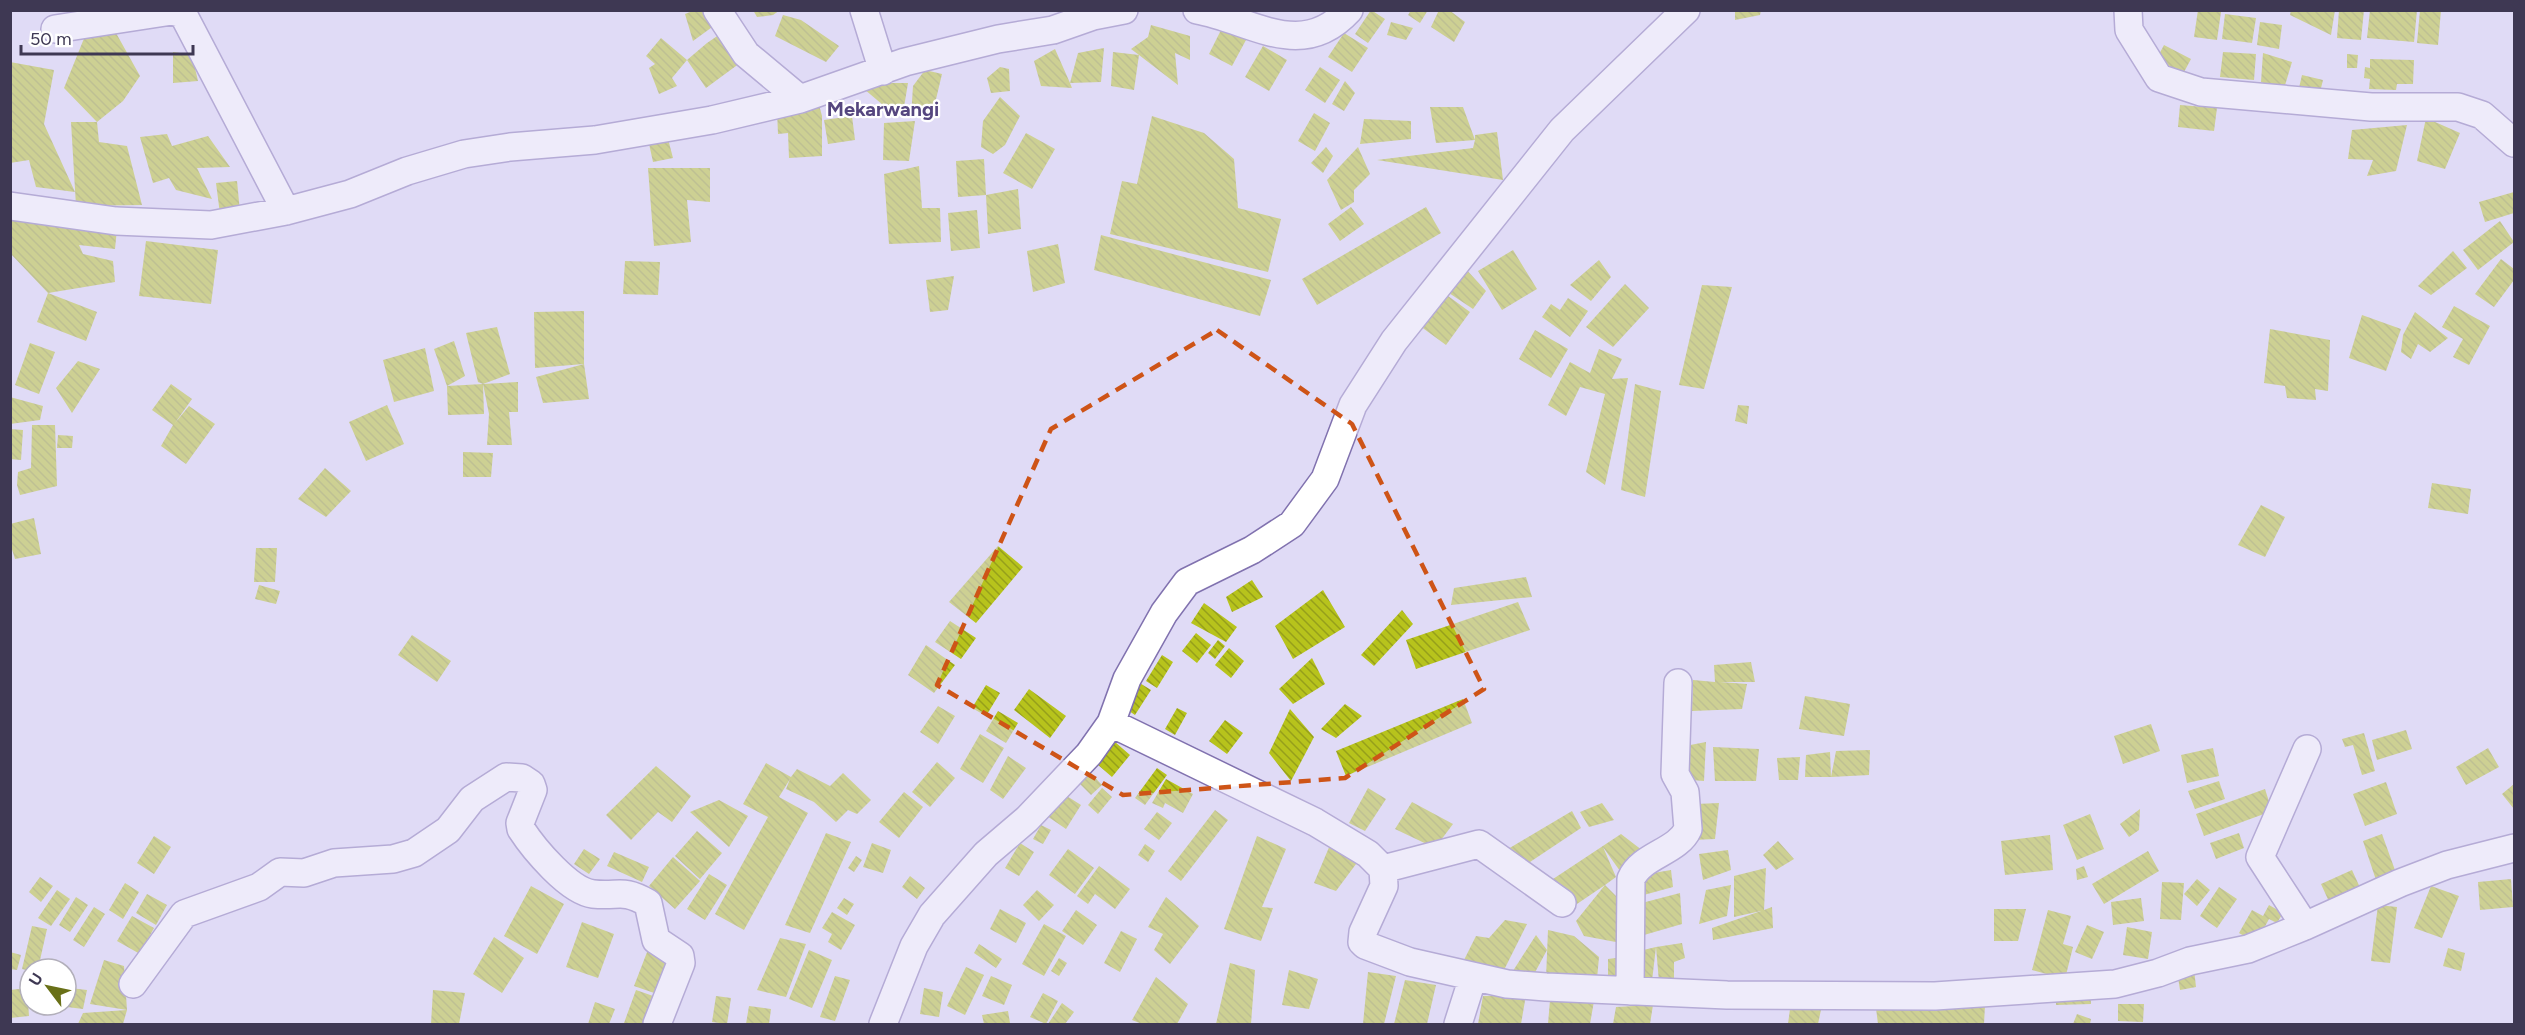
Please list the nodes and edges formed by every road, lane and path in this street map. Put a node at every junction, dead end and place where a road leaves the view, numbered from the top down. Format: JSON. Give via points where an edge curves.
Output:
{"nodes":[{"id":1,"x":717,"y":10,"type":"edge"},
{"id":2,"x":864,"y":10,"type":"edge"},
{"id":3,"x":1124,"y":10,"type":"edge"},
{"id":4,"x":1197,"y":10,"type":"edge"},
{"id":5,"x":1348,"y":10,"type":"edge"},
{"id":6,"x":1686,"y":10,"type":"edge"},
{"id":7,"x":2128,"y":10,"type":"edge"},
{"id":8,"x":55,"y":30,"type":"dead end"},
{"id":9,"x":883,"y":71,"type":"junction"},
{"id":10,"x":800,"y":99,"type":"junction"},
{"id":11,"x":2514,"y":143,"type":"edge"},
{"id":12,"x":10,"y":206,"type":"edge"},
{"id":13,"x":286,"y":211,"type":"junction"},
{"id":14,"x":1678,"y":683,"type":"dead end"},
{"id":15,"x":1111,"y":723,"type":"junction"},
{"id":16,"x":2307,"y":749,"type":"dead end"},
{"id":17,"x":2514,"y":848,"type":"edge"},
{"id":18,"x":1383,"y":869,"type":"junction"},
{"id":19,"x":1562,"y":903,"type":"dead end"},
{"id":20,"x":2305,"y":926,"type":"junction"},
{"id":21,"x":1473,"y":976,"type":"junction"},
{"id":22,"x":133,"y":984,"type":"dead end"},
{"id":23,"x":1630,"y":991,"type":"junction"},
{"id":24,"x":657,"y":1024,"type":"edge"},
{"id":25,"x":883,"y":1024,"type":"edge"},
{"id":26,"x":1458,"y":1024,"type":"edge"}],
"edges":[{"from":1,"to":10,"type":"street","via":[[746,54]]},
{"from":2,"to":9,"type":"street"},
{"from":3,"to":9,"type":"street","via":[[1053,30],[905,62]]},
{"from":4,"to":5,"type":"street","via":[[1291,37],[1321,32]]},
{"from":6,"to":15,"type":"street","via":[[1562,130],[1394,341],[1353,405],[1325,479],[1292,524],[1252,550],[1187,582],[1164,613],[1128,679]]},
{"from":7,"to":11,"type":"street","via":[[2129,30],[2159,78],[2201,92],[2371,107],[2458,107],[2482,116]]},
{"from":8,"to":13,"type":"street","via":[[172,11],[183,14]]},
{"from":9,"to":10,"type":"street"},
{"from":10,"to":13,"type":"street","via":[[595,141],[464,154],[350,194]]},
{"from":12,"to":13,"type":"street","via":[[116,221],[189,225],[211,225]]},
{"from":14,"to":23,"type":"street","via":[[1675,774],[1685,792],[1688,829],[1631,879]]},
{"from":15,"to":18,"type":"street","via":[[1315,822],[1368,854]]},
{"from":15,"to":25,"type":"street","via":[[1089,754],[1027,819],[986,854],[932,915],[914,946]]},
{"from":16,"to":20,"type":"street","via":[[2260,857]]},
{"from":17,"to":20,"type":"street","via":[[2447,865]]},
{"from":18,"to":19,"type":"street","via":[[1479,844]]},
{"from":18,"to":21,"type":"street","via":[[1384,886],[1362,942],[1410,962]]},
{"from":20,"to":23,"type":"street","via":[[2248,949],[2190,961],[2115,984],[1935,996]]},
{"from":21,"to":23,"type":"street","via":[[1507,984]]},
{"from":21,"to":26,"type":"street"},
{"from":22,"to":24,"type":"street","via":[[184,914],[259,887],[280,872],[308,873],[334,863],[393,859],[414,853],[448,830],[481,792],[515,776],[531,784],[533,790],[521,829],[568,882],[594,894],[630,893],[648,903],[656,940],[680,956],[681,963]]}]}
